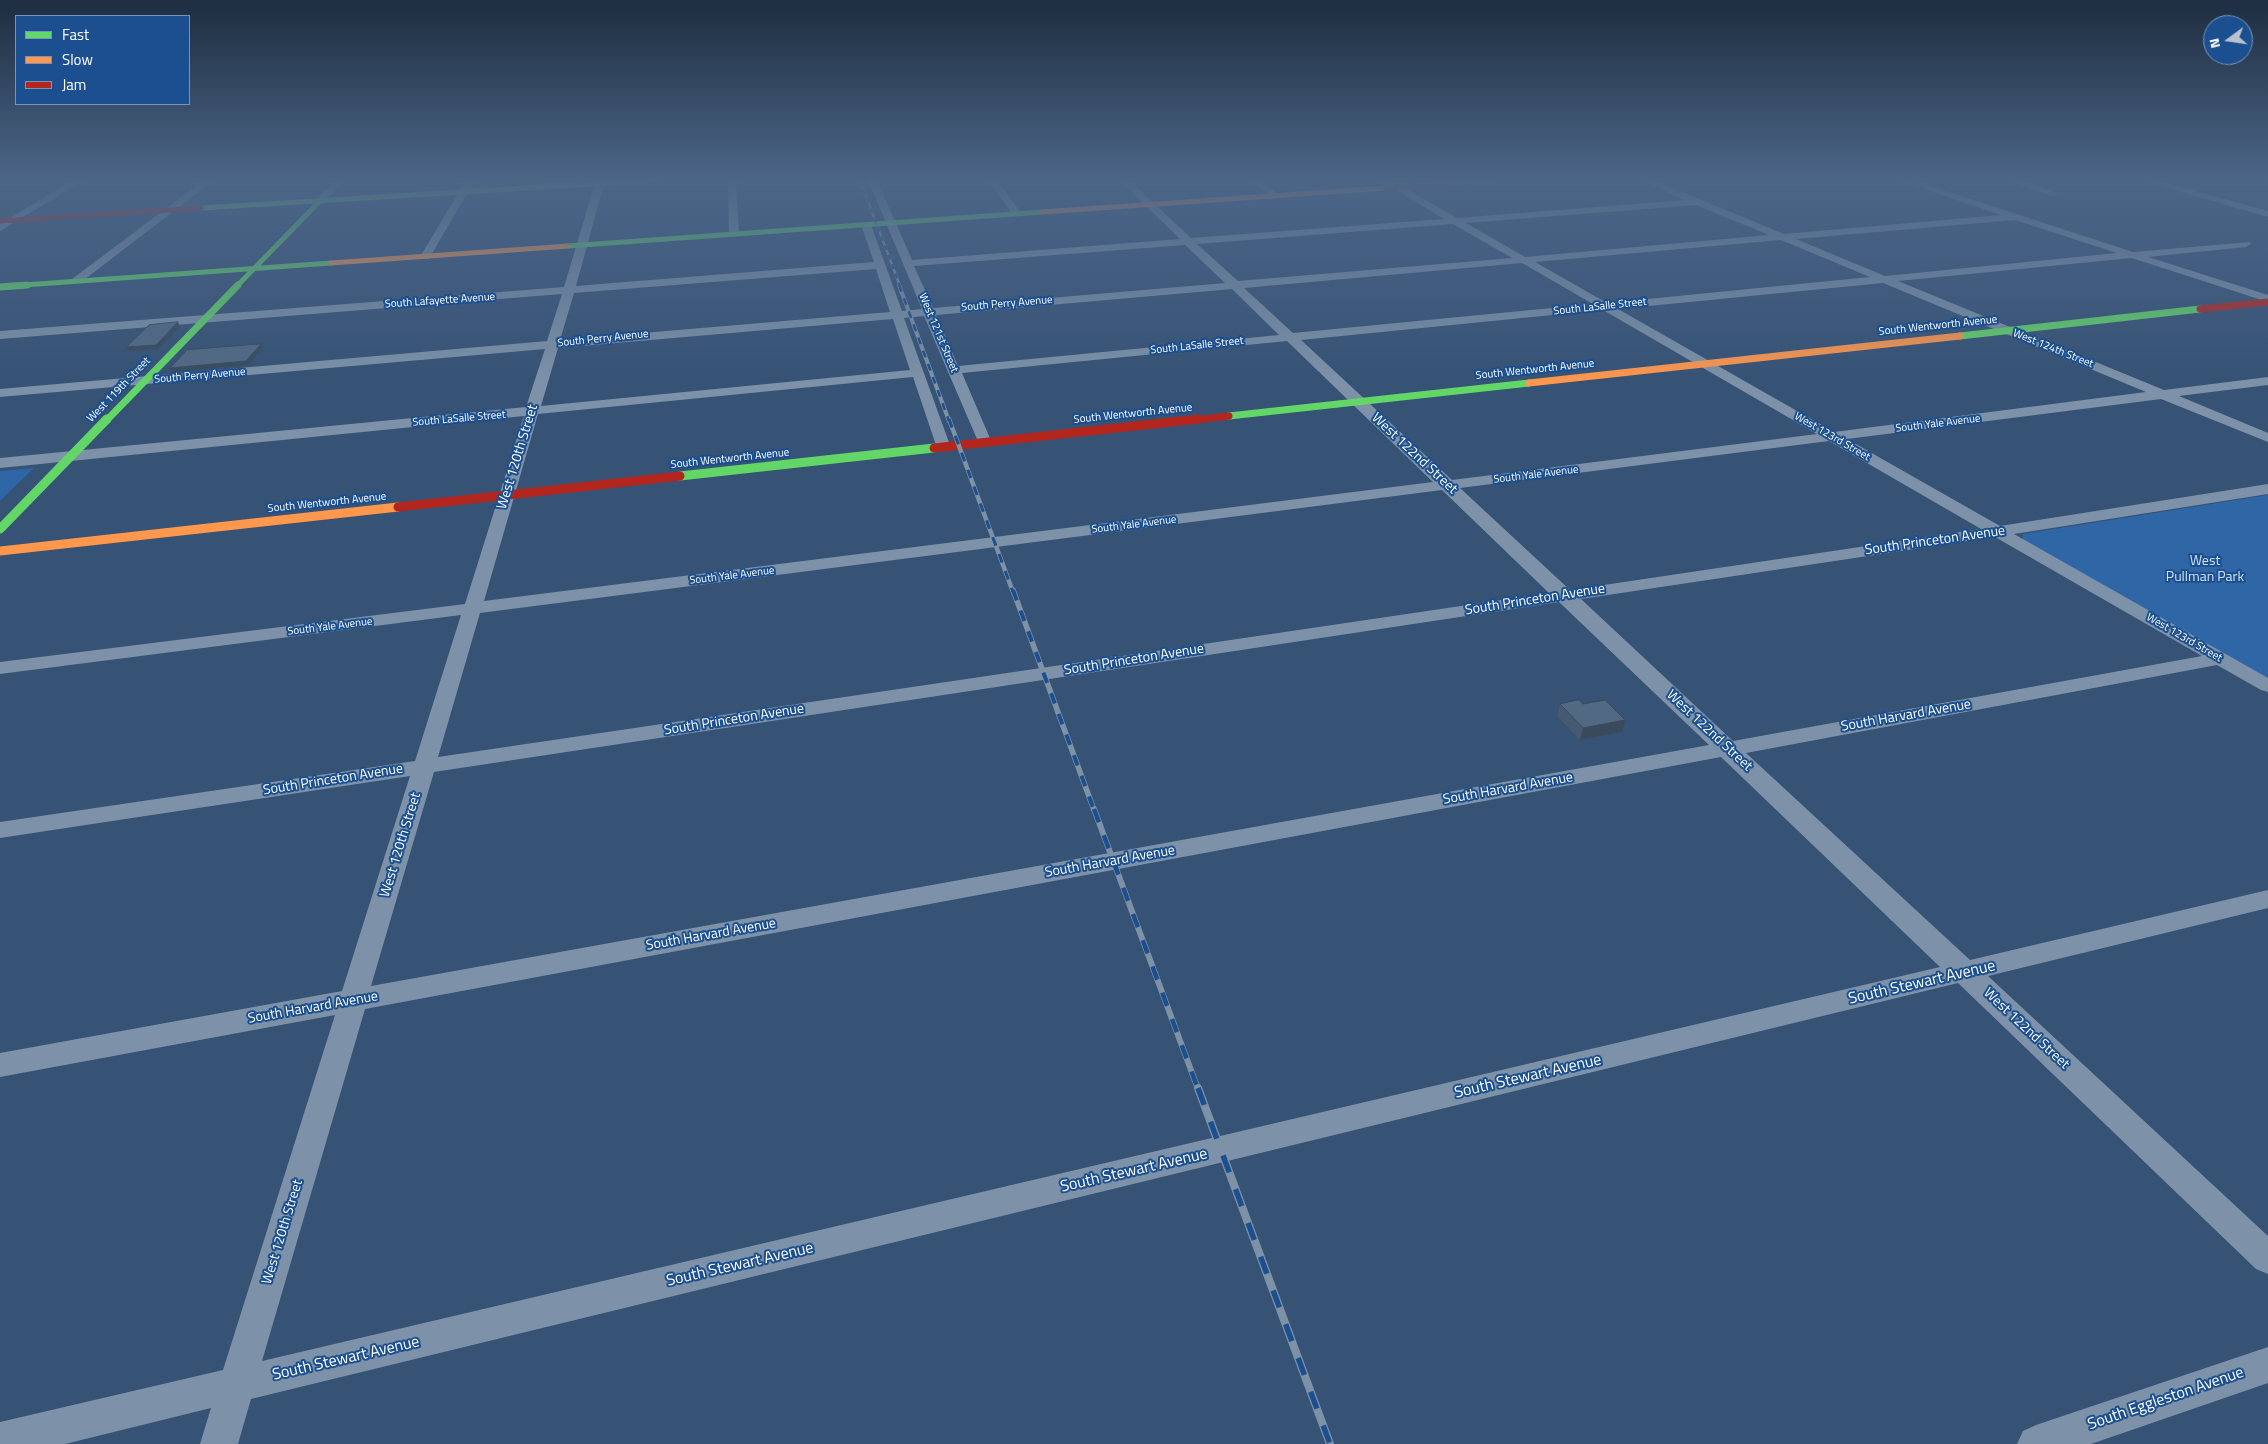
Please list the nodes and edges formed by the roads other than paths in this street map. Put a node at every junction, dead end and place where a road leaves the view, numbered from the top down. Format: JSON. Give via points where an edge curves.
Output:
{"nodes":[{"id":1,"x":121,"y":247,"type":"edge"},
{"id":2,"x":276,"y":247,"type":"edge"},
{"id":3,"x":430,"y":247,"type":"edge"},
{"id":4,"x":549,"y":247,"type":"edge"},
{"id":5,"x":582,"y":247,"type":"edge"},
{"id":6,"x":874,"y":247,"type":"edge"},
{"id":7,"x":902,"y":247,"type":"edge"},
{"id":8,"x":1117,"y":247,"type":"edge"},
{"id":9,"x":1195,"y":247,"type":"edge"},
{"id":10,"x":1501,"y":247,"type":"edge"},
{"id":11,"x":1664,"y":247,"type":"edge"},
{"id":12,"x":1806,"y":247,"type":"edge"},
{"id":13,"x":2110,"y":247,"type":"edge"},
{"id":14,"x":2211,"y":247,"type":"edge"},
{"id":15,"x":2133,"y":255,"type":"junction"},
{"id":16,"x":425,"y":256,"type":"junction"},
{"id":17,"x":1523,"y":260,"type":"junction"},
{"id":18,"x":909,"y":263,"type":"junction"},
{"id":19,"x":880,"y":265,"type":"junction"},
{"id":20,"x":255,"y":269,"type":"junction"},
{"id":21,"x":1883,"y":279,"type":"junction"},
{"id":22,"x":76,"y":281,"type":"junction"},
{"id":23,"x":1234,"y":284,"type":"junction"},
{"id":24,"x":0,"y":287,"type":"edge"},
{"id":25,"x":569,"y":290,"type":"junction"},
{"id":26,"x":2268,"y":300,"type":"edge"},
{"id":27,"x":1604,"y":306,"type":"junction"},
{"id":28,"x":929,"y":311,"type":"junction"},
{"id":29,"x":897,"y":314,"type":"junction"},
{"id":30,"x":206,"y":319,"type":"junction"},
{"id":31,"x":2009,"y":331,"type":"junction"},
{"id":32,"x":0,"y":335,"type":"edge"},
{"id":33,"x":1290,"y":337,"type":"junction"},
{"id":34,"x":553,"y":344,"type":"junction"},
{"id":35,"x":1705,"y":364,"type":"junction"},
{"id":36,"x":954,"y":370,"type":"junction"},
{"id":37,"x":918,"y":373,"type":"junction"},
{"id":38,"x":145,"y":380,"type":"junction"},
{"id":39,"x":2268,"y":381,"type":"edge"},
{"id":40,"x":0,"y":393,"type":"edge"},
{"id":41,"x":2164,"y":395,"type":"junction"},
{"id":42,"x":1359,"y":402,"type":"junction"},
{"id":43,"x":533,"y":411,"type":"junction"},
{"id":44,"x":1833,"y":438,"type":"junction"},
{"id":45,"x":2268,"y":438,"type":"edge"},
{"id":46,"x":985,"y":443,"type":"junction"},
{"id":47,"x":944,"y":448,"type":"junction"},
{"id":48,"x":71,"y":456,"type":"junction"},
{"id":49,"x":0,"y":463,"type":"edge"},
{"id":50,"x":1448,"y":486,"type":"junction"},
{"id":51,"x":2268,"y":488,"type":"edge"},
{"id":52,"x":507,"y":496,"type":"junction"},
{"id":53,"x":0,"y":528,"type":"edge"},
{"id":54,"x":1997,"y":532,"type":"junction"},
{"id":55,"x":0,"y":551,"type":"edge"},
{"id":56,"x":1565,"y":596,"type":"junction"},
{"id":57,"x":472,"y":608,"type":"junction"},
{"id":58,"x":2219,"y":659,"type":"junction"},
{"id":59,"x":0,"y":668,"type":"edge"},
{"id":60,"x":2268,"y":686,"type":"edge"},
{"id":61,"x":1728,"y":749,"type":"junction"},
{"id":62,"x":424,"y":766,"type":"junction"},
{"id":63,"x":0,"y":830,"type":"edge"},
{"id":64,"x":2268,"y":899,"type":"edge"},
{"id":65,"x":1965,"y":972,"type":"junction"},
{"id":66,"x":354,"y":1001,"type":"junction"},
{"id":67,"x":0,"y":1066,"type":"edge"},
{"id":68,"x":2268,"y":1258,"type":"edge"},
{"id":69,"x":2268,"y":1364,"type":"edge"},
{"id":70,"x":237,"y":1385,"type":"junction"},
{"id":71,"x":0,"y":1441,"type":"edge"},
{"id":72,"x":219,"y":1444,"type":"edge"},
{"id":73,"x":2036,"y":1444,"type":"edge"}],
"edges":[{"from":1,"to":22,"type":"street"},
{"from":2,"to":20,"type":"street","name":"West 119th Street"},
{"from":3,"to":16,"type":"street"},
{"from":4,"to":16,"type":"street"},
{"from":5,"to":25,"type":"street","name":"West 120th Street"},
{"from":6,"to":19,"type":"street"},
{"from":7,"to":18,"type":"street","name":"West 121st Street"},
{"from":8,"to":18,"type":"street"},
{"from":9,"to":23,"type":"street","name":"West 122nd Street"},
{"from":10,"to":17,"type":"street","name":"West 123rd Street"},
{"from":11,"to":17,"type":"street","name":"South Perry Avenue"},
{"from":12,"to":21,"type":"street","name":"West 124th Street"},
{"from":13,"to":15,"type":"street"},
{"from":14,"to":15,"type":"street","name":"South LaSalle Street"},
{"from":15,"to":21,"type":"street","name":"South LaSalle Street"},
{"from":15,"to":26,"type":"street"},
{"from":16,"to":20,"type":"street"},
{"from":17,"to":23,"type":"street","name":"South Perry Avenue"},
{"from":17,"to":27,"type":"street","name":"West 123rd Street"},
{"from":18,"to":28,"type":"street","name":"West 121st Street"},
{"from":19,"to":25,"type":"street","name":"South Lafayette Avenue"},
{"from":19,"to":29,"type":"street"},
{"from":20,"to":22,"type":"street"},
{"from":20,"to":30,"type":"street","name":"West 119th Street"},
{"from":21,"to":27,"type":"street","name":"South LaSalle Street"},
{"from":21,"to":31,"type":"street","name":"West 124th Street"},
{"from":22,"to":24,"type":"street"},
{"from":23,"to":28,"type":"street","name":"South Perry Avenue"},
{"from":23,"to":33,"type":"street","name":"West 122nd Street"},
{"from":25,"to":30,"type":"street","name":"South Lafayette Avenue"},
{"from":25,"to":34,"type":"street","name":"West 120th Street"},
{"from":26,"to":31,"type":"street","name":"South Wentworth Avenue"},
{"from":27,"to":33,"type":"street","name":"South LaSalle Street"},
{"from":27,"to":35,"type":"street","name":"West 123rd Street"},
{"from":28,"to":29,"type":"street","name":"South Perry Avenue"},
{"from":28,"to":36,"type":"street","name":"West 121st Street"},
{"from":29,"to":34,"type":"street","name":"South Perry Avenue"},
{"from":29,"to":37,"type":"street"},
{"from":30,"to":32,"type":"street","name":"South Lafayette Avenue"},
{"from":30,"to":38,"type":"street","name":"West 119th Street"},
{"from":31,"to":35,"type":"street","name":"South Wentworth Avenue"},
{"from":31,"to":41,"type":"street","name":"West 124th Street"},
{"from":33,"to":36,"type":"street","name":"South LaSalle Street"},
{"from":33,"to":42,"type":"street","name":"West 122nd Street"},
{"from":34,"to":38,"type":"street","name":"South Perry Avenue"},
{"from":34,"to":43,"type":"street","name":"West 120th Street"},
{"from":35,"to":42,"type":"street","name":"South Wentworth Avenue"},
{"from":35,"to":44,"type":"street","name":"West 123rd Street"},
{"from":36,"to":46,"type":"street","name":"West 121st Street"},
{"from":37,"to":43,"type":"street","name":"South LaSalle Street"},
{"from":37,"to":47,"type":"street"},
{"from":38,"to":40,"type":"street","name":"South Perry Avenue"},
{"from":38,"to":48,"type":"street","name":"West 119th Street"},
{"from":39,"to":41,"type":"street","name":"South Yale Avenue"},
{"from":41,"to":44,"type":"street","name":"South Yale Avenue"},
{"from":41,"to":45,"type":"street","name":"West 124th Street"},
{"from":42,"to":46,"type":"street","name":"South Wentworth Avenue"},
{"from":42,"to":50,"type":"street","name":"West 122nd Street"},
{"from":43,"to":48,"type":"street","name":"South LaSalle Street"},
{"from":43,"to":52,"type":"street","name":"West 120th Street"},
{"from":44,"to":50,"type":"street","name":"South Yale Avenue"},
{"from":44,"to":54,"type":"street","name":"West 123rd Street"},
{"from":46,"to":47,"type":"street","name":"South Wentworth Avenue"},
{"from":47,"to":52,"type":"street","name":"South Wentworth Avenue"},
{"from":48,"to":49,"type":"street","name":"South LaSalle Street"},
{"from":48,"to":53,"type":"street","name":"West 119th Street"},
{"from":50,"to":56,"type":"street","name":"West 122nd Street"},
{"from":50,"to":57,"type":"street","name":"South Yale Avenue"},
{"from":51,"to":54,"type":"street","name":"South Princeton Avenue"},
{"from":52,"to":55,"type":"street","name":"South Wentworth Avenue"},
{"from":52,"to":57,"type":"street","name":"West 120th Street"},
{"from":54,"to":56,"type":"street","name":"South Princeton Avenue"},
{"from":54,"to":58,"type":"street","name":"West 123rd Street"},
{"from":56,"to":61,"type":"street","name":"West 122nd Street"},
{"from":56,"to":62,"type":"street","name":"South Princeton Avenue"},
{"from":57,"to":59,"type":"street","name":"South Yale Avenue"},
{"from":57,"to":62,"type":"street","name":"West 120th Street"},
{"from":58,"to":60,"type":"street","name":"West 123rd Street"},
{"from":58,"to":61,"type":"street","name":"South Harvard Avenue"},
{"from":61,"to":65,"type":"street","name":"West 122nd Street"},
{"from":61,"to":66,"type":"street","name":"South Harvard Avenue"},
{"from":62,"to":63,"type":"street","name":"South Princeton Avenue"},
{"from":62,"to":66,"type":"street","name":"West 120th Street"},
{"from":64,"to":65,"type":"street","name":"South Stewart Avenue"},
{"from":65,"to":68,"type":"street","name":"West 122nd Street"},
{"from":65,"to":70,"type":"street","name":"South Stewart Avenue"},
{"from":66,"to":67,"type":"street","name":"South Harvard Avenue"},
{"from":66,"to":70,"type":"street","name":"West 120th Street"},
{"from":69,"to":73,"type":"street","name":"South Eggleston Avenue"},
{"from":70,"to":71,"type":"street","name":"South Stewart Avenue"},
{"from":70,"to":72,"type":"street","name":"West 120th Street"}]}
